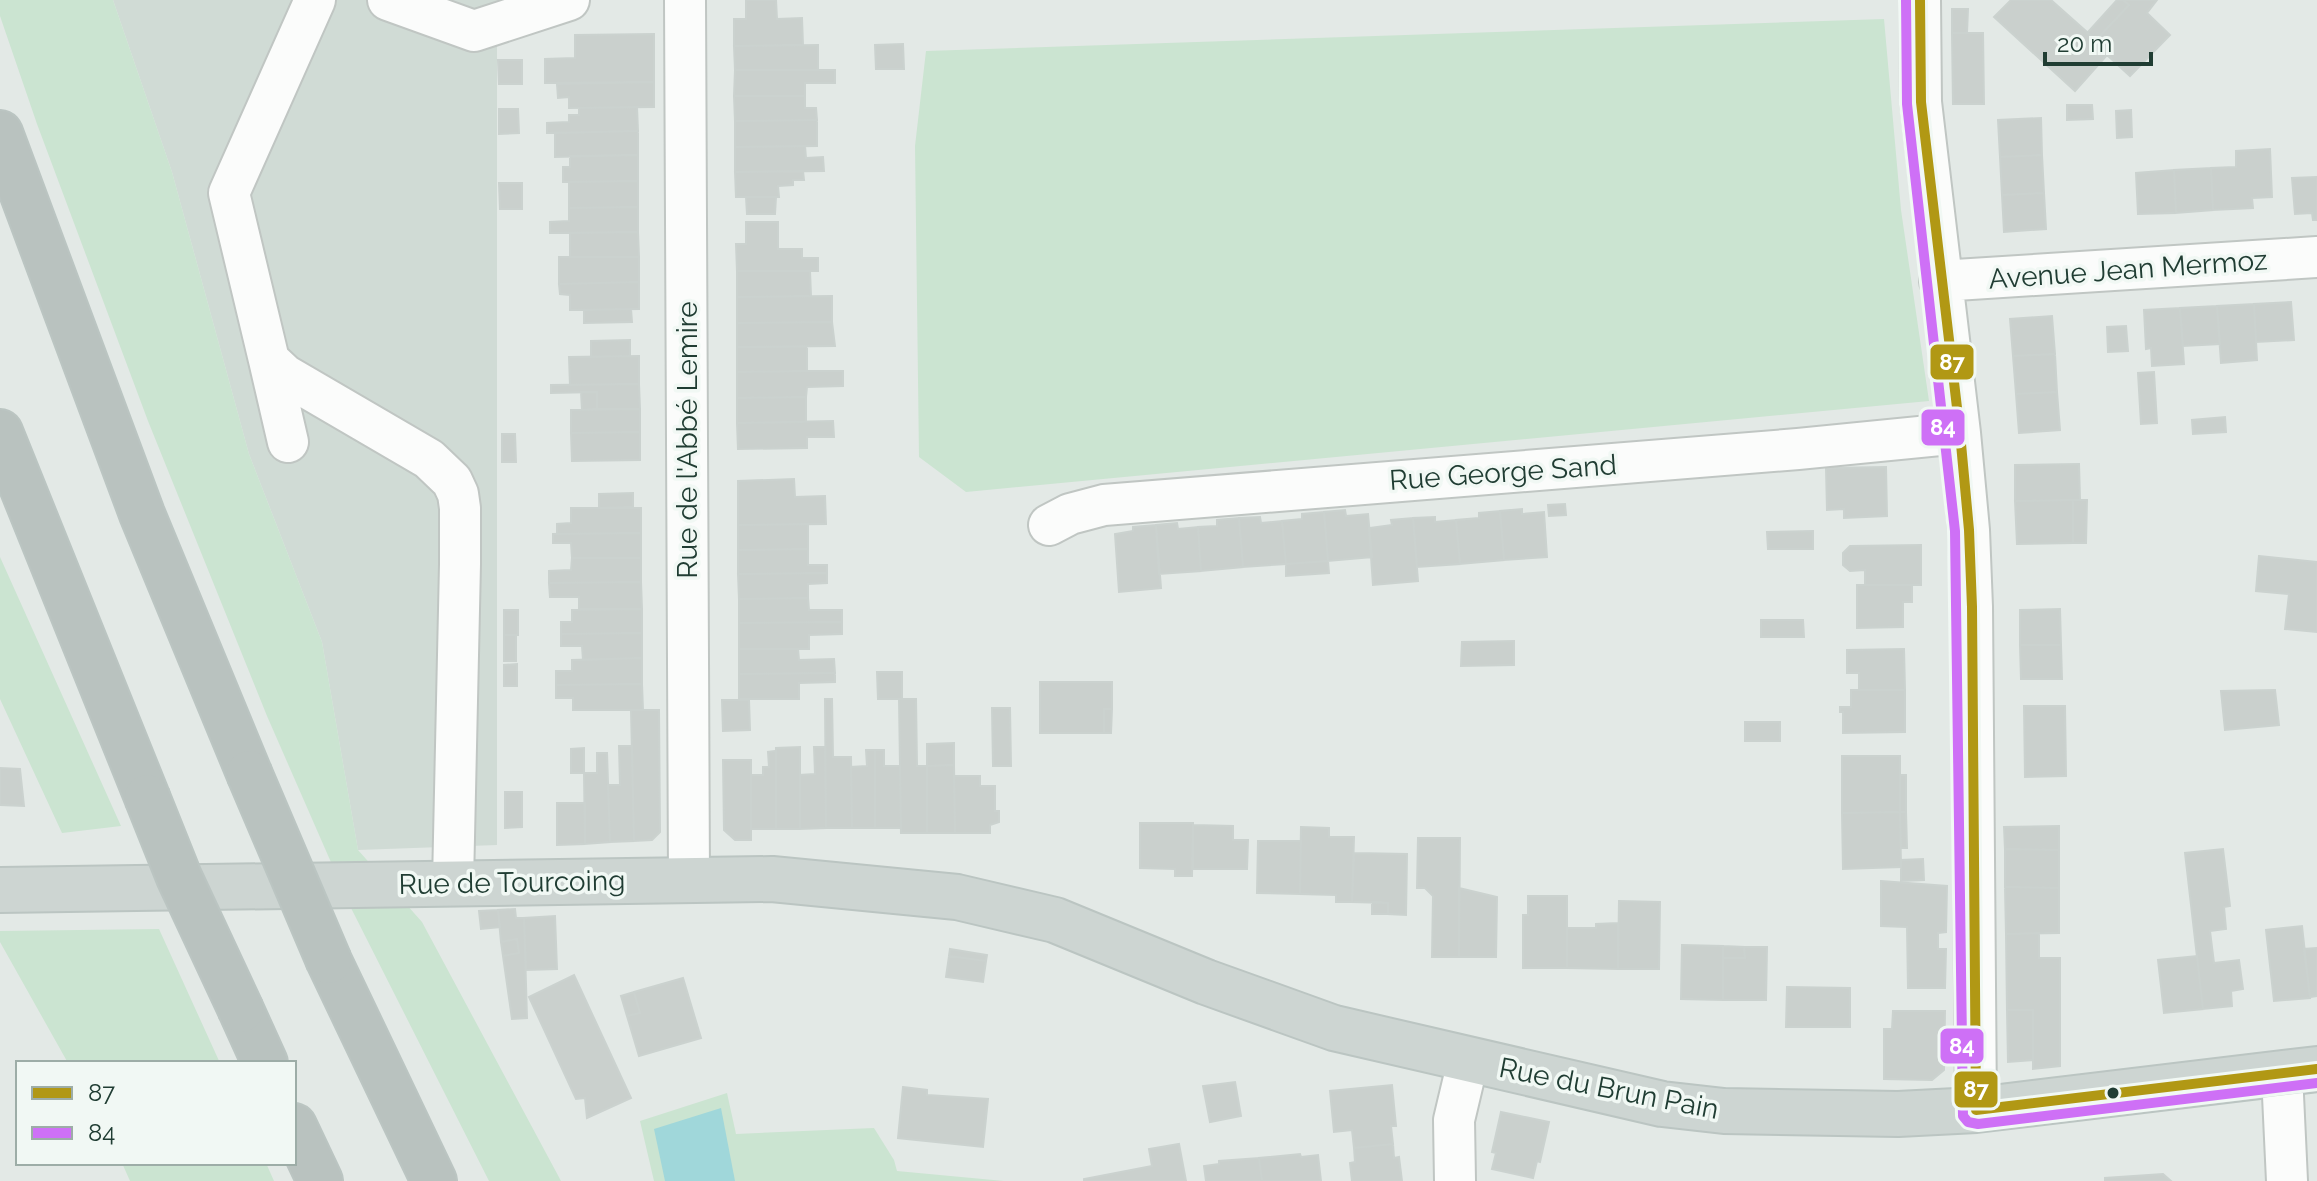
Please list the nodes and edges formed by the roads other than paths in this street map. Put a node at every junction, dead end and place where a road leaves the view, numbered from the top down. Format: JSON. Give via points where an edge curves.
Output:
{"nodes":[{"id":1,"x":315,"y":0,"type":"edge"},
{"id":2,"x":388,"y":0,"type":"edge"},
{"id":3,"x":569,"y":0,"type":"edge"},
{"id":4,"x":685,"y":0,"type":"edge"},
{"id":5,"x":1920,"y":0,"type":"edge"},
{"id":6,"x":0,"y":133,"type":"edge"},
{"id":7,"x":2317,"y":257,"type":"edge"},
{"id":8,"x":1940,"y":281,"type":"junction"},
{"id":9,"x":269,"y":360,"type":"junction"},
{"id":10,"x":0,"y":432,"type":"edge"},
{"id":11,"x":1960,"y":433,"type":"junction"},
{"id":12,"x":288,"y":442,"type":"dead end"},
{"id":13,"x":1049,"y":525,"type":"dead end"},
{"id":14,"x":689,"y":879,"type":"junction"},
{"id":15,"x":453,"y":883,"type":"junction"},
{"id":16,"x":0,"y":890,"type":"edge"},
{"id":17,"x":1021,"y":910,"type":"joint"},
{"id":18,"x":264,"y":1061,"type":"edge"},
{"id":19,"x":1468,"y":1061,"type":"junction"},
{"id":20,"x":2300,"y":1071,"type":"edge"},
{"id":21,"x":1976,"y":1110,"type":"junction"},
{"id":22,"x":296,"y":1130,"type":"edge"},
{"id":23,"x":320,"y":1181,"type":"edge"},
{"id":24,"x":434,"y":1181,"type":"edge"},
{"id":25,"x":1455,"y":1181,"type":"edge"},
{"id":26,"x":2287,"y":1181,"type":"edge"}],
"edges":[{"from":1,"to":9,"type":"street","via":[[229,193]]},
{"from":2,"to":3,"type":"street","via":[[474,31]]},
{"from":4,"to":14,"type":"street","name":"Rue de l'Abbé Lemire"},
{"from":5,"to":8,"type":"street","via":[[1921,102]]},
{"from":6,"to":24,"type":"highway","bridge":true,"via":[[142,514],[249,773],[329,961]]},
{"from":7,"to":8,"type":"street","name":"Avenue Jean Mermoz"},
{"from":8,"to":11,"type":"street"},
{"from":9,"to":12,"type":"street"},
{"from":9,"to":15,"type":"street","via":[[285,375],[429,459],[458,494]]},
{"from":10,"to":18,"type":"highway","bridge":true,"via":[[179,877]]},
{"from":11,"to":13,"type":"street","name":"Rue George Sand","via":[[1104,505]]},
{"from":11,"to":21,"type":"street","via":[[1972,607]]},
{"from":14,"to":15,"type":"main road","name":"Rue de Tourcoing"},
{"from":14,"to":17,"type":"main road","name":"Rue de Tourcoing","via":[[819,883],[957,897]]},
{"from":15,"to":16,"type":"main road","name":"Rue de Tourcoing"},
{"from":17,"to":19,"type":"main road","name":"Rue du Brun Pain","via":[[1334,1028]]},
{"from":19,"to":21,"type":"main road","name":"Rue du Brun Pain","via":[[1662,1104],[1724,1111]]},
{"from":19,"to":25,"type":"street","via":[[1454,1120]]},
{"from":20,"to":21,"type":"main road","name":"Rue du Brun Pain"},
{"from":20,"to":26,"type":"street"},
{"from":22,"to":23,"type":"highway"}]}
